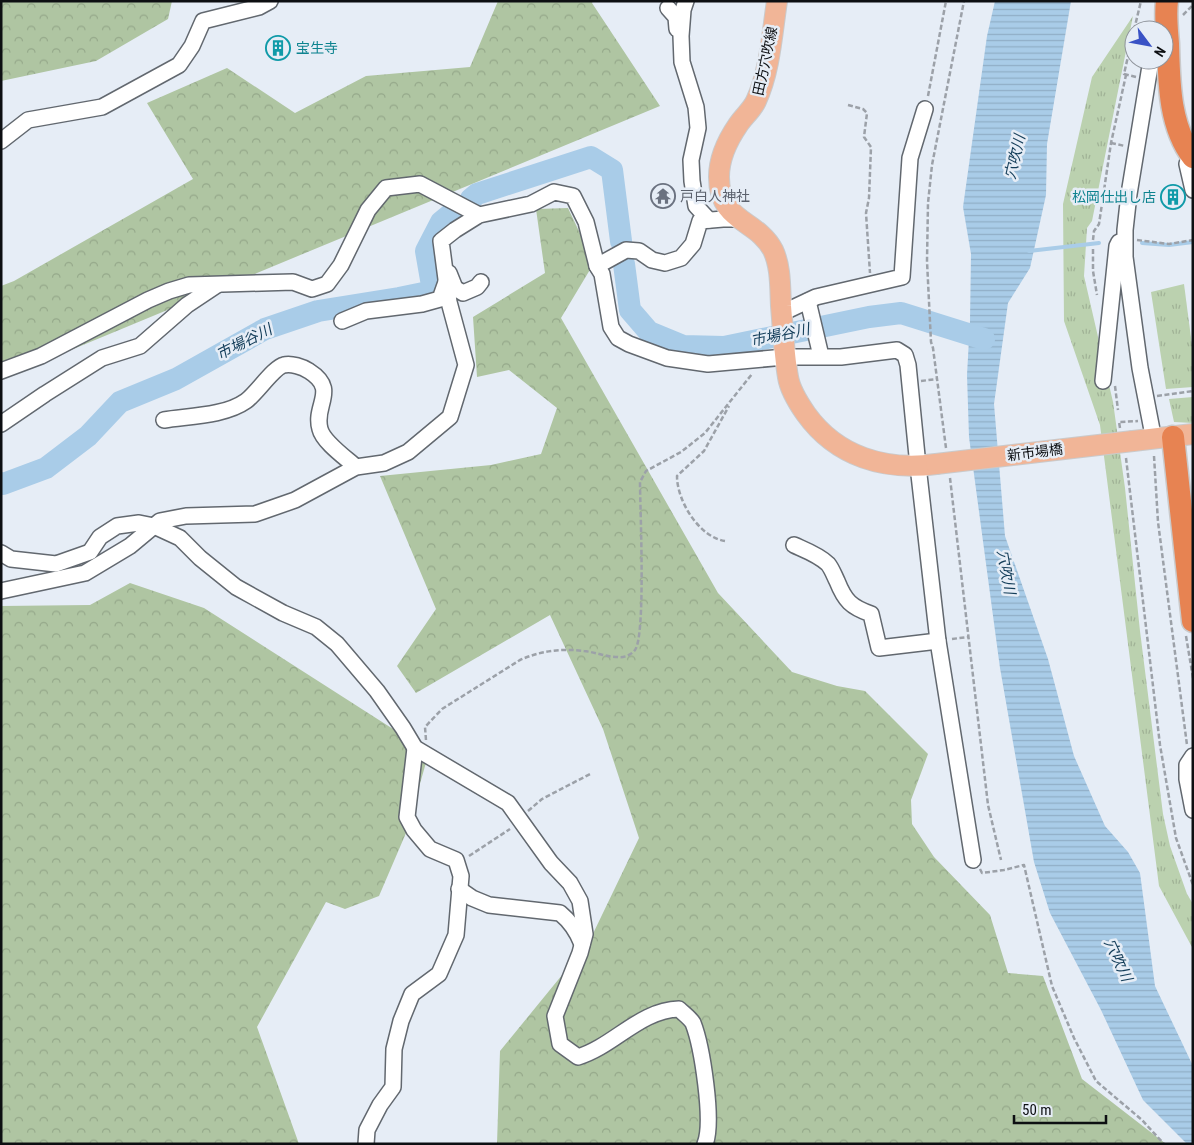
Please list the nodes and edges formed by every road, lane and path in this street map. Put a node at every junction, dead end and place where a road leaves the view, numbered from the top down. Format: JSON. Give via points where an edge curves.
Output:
{"nodes":[{"id":1,"x":270,"y":1,"type":"edge"},
{"id":2,"x":686,"y":1,"type":"edge"},
{"id":3,"x":777,"y":1,"type":"edge"},
{"id":4,"x":946,"y":1,"type":"edge"},
{"id":5,"x":964,"y":1,"type":"edge"},
{"id":6,"x":1141,"y":1,"type":"edge"},
{"id":7,"x":1160,"y":1,"type":"edge"},
{"id":8,"x":1166,"y":1,"type":"edge"},
{"id":9,"x":668,"y":8,"type":"dead end"},
{"id":10,"x":1136,"y":20,"type":"edge"},
{"id":11,"x":1157,"y":20,"type":"edge"},
{"id":12,"x":681,"y":40,"type":"junction"},
{"id":13,"x":1125,"y":70,"type":"edge"},
{"id":14,"x":1149,"y":70,"type":"edge"},
{"id":15,"x":848,"y":105,"type":"dead end"},
{"id":16,"x":925,"y":109,"type":"joint"},
{"id":17,"x":1,"y":141,"type":"edge"},
{"id":18,"x":1192,"y":156,"type":"edge"},
{"id":19,"x":1193,"y":190,"type":"edge"},
{"id":20,"x":479,"y":215,"type":"junction"},
{"id":21,"x":709,"y":220,"type":"junction"},
{"id":22,"x":740,"y":220,"type":"junction"},
{"id":23,"x":1126,"y":230,"type":"junction"},
{"id":24,"x":1093,"y":240,"type":"dead end"},
{"id":25,"x":1144,"y":240,"type":"dead end"},
{"id":26,"x":1193,"y":240,"type":"edge"},
{"id":27,"x":442,"y":256,"type":"junction"},
{"id":28,"x":597,"y":266,"type":"junction"},
{"id":29,"x":446,"y":282,"type":"junction"},
{"id":30,"x":481,"y":282,"type":"dead end"},
{"id":31,"x":871,"y":284,"type":"junction"},
{"id":32,"x":217,"y":286,"type":"junction"},
{"id":33,"x":809,"y":306,"type":"junction"},
{"id":34,"x":782,"y":317,"type":"junction"},
{"id":35,"x":342,"y":321,"type":"dead end"},
{"id":36,"x":820,"y":351,"type":"junction"},
{"id":37,"x":785,"y":353,"type":"junction"},
{"id":38,"x":759,"y":359,"type":"junction"},
{"id":39,"x":1,"y":371,"type":"edge"},
{"id":40,"x":1103,"y":381,"type":"dead end"},
{"id":41,"x":1193,"y":391,"type":"edge"},
{"id":42,"x":1168,"y":393,"type":"dead end"},
{"id":43,"x":733,"y":398,"type":"junction"},
{"id":44,"x":164,"y":420,"type":"dead end"},
{"id":45,"x":1119,"y":422,"type":"dead end"},
{"id":46,"x":1,"y":424,"type":"edge"},
{"id":47,"x":1167,"y":430,"type":"edge"},
{"id":48,"x":1154,"y":456,"type":"dead end"},
{"id":49,"x":1126,"y":460,"type":"dead end"},
{"id":50,"x":937,"y":464,"type":"junction"},
{"id":51,"x":356,"y":467,"type":"junction"},
{"id":52,"x":154,"y":526,"type":"junction"},
{"id":53,"x":725,"y":541,"type":"dead end"},
{"id":54,"x":794,"y":545,"type":"dead end"},
{"id":55,"x":1,"y":553,"type":"edge"},
{"id":56,"x":1,"y":591,"type":"edge"},
{"id":57,"x":1193,"y":620,"type":"edge"},
{"id":58,"x":968,"y":637,"type":"junction"},
{"id":59,"x":942,"y":640,"type":"junction"},
{"id":60,"x":415,"y":748,"type":"junction"},
{"id":61,"x":428,"y":757,"type":"junction"},
{"id":62,"x":1191,"y":758,"type":"edge"},
{"id":63,"x":592,"y":773,"type":"dead end"},
{"id":64,"x":1193,"y":810,"type":"edge"},
{"id":65,"x":521,"y":820,"type":"junction"},
{"id":66,"x":973,"y":860,"type":"joint"},
{"id":67,"x":1001,"y":860,"type":"dead end"},
{"id":68,"x":457,"y":864,"type":"junction"},
{"id":69,"x":1193,"y":885,"type":"edge"},
{"id":70,"x":460,"y":889,"type":"junction"},
{"id":71,"x":582,"y":945,"type":"junction"},
{"id":72,"x":366,"y":1144,"type":"edge"},
{"id":73,"x":705,"y":1144,"type":"edge"},
{"id":74,"x":1164,"y":1144,"type":"edge"}],
"edges":[{"from":1,"to":17,"type":"street","via":[[259,7],[203,21],[179,65],[102,107],[28,120]]},
{"from":2,"to":12,"type":"street"},
{"from":3,"to":22,"type":"main road","name":"田方穴吹線","via":[[762,85],[755,103],[722,152],[719,177],[722,195],[730,212]]},
{"from":4,"to":16,"type":"path"},
{"from":5,"to":50,"type":"path","via":[[932,166],[928,203],[927,261]]},
{"from":6,"to":10,"type":"path"},
{"from":7,"to":11,"type":"street"},
{"from":8,"to":18,"type":"highway","via":[[1175,119]]},
{"from":9,"to":12,"type":"street","via":[[676,17]]},
{"from":12,"to":21,"type":"street","via":[[682,62],[698,121],[692,181],[696,206]]},
{"from":13,"to":24,"type":"path","via":[[1124,74],[1128,76],[1111,143],[1099,224]]},
{"from":14,"to":23,"type":"street"},
{"from":15,"to":31,"type":"path","via":[[863,109],[868,114],[864,137],[871,147],[866,213]]},
{"from":16,"to":31,"type":"street","via":[[910,158],[902,277]]},
{"from":18,"to":19,"type":"street","via":[[1187,164]]},
{"from":20,"to":27,"type":"street","via":[[441,241]]},
{"from":20,"to":28,"type":"street","via":[[531,204],[554,192],[573,196],[586,222]]},
{"from":20,"to":32,"type":"street","via":[[420,184],[386,188],[368,210],[341,265],[327,284],[312,289],[293,282]]},
{"from":21,"to":22,"type":"street"},
{"from":21,"to":28,"type":"street","via":[[700,221],[693,244],[681,258],[665,263],[652,260],[639,251],[626,250]]},
{"from":22,"to":34,"type":"main road","name":"田方穴吹線","via":[[764,238],[773,250],[779,271]]},
{"from":23,"to":40,"type":"street","via":[[1117,246]]},
{"from":23,"to":47,"type":"street","via":[[1126,267],[1140,368]]},
{"from":25,"to":26,"type":"path","via":[[1169,244]]},
{"from":27,"to":29,"type":"street"},
{"from":27,"to":30,"type":"street","via":[[455,288],[463,293]]},
{"from":28,"to":38,"type":"street","via":[[602,274],[611,327],[618,338],[667,358],[708,364]]},
{"from":29,"to":35,"type":"street","via":[[440,299],[366,311]]},
{"from":29,"to":51,"type":"street","via":[[466,365],[450,417],[408,452],[384,463]]},
{"from":31,"to":33,"type":"street","via":[[816,297]]},
{"from":32,"to":39,"type":"street","via":[[189,285],[169,291],[41,356]]},
{"from":32,"to":46,"type":"street","via":[[187,305],[140,346],[102,358]]},
{"from":33,"to":34,"type":"street"},
{"from":33,"to":36,"type":"street"},
{"from":34,"to":37,"type":"main road","name":"田方穴吹線"},
{"from":36,"to":37,"type":"street"},
{"from":36,"to":50,"type":"street","via":[[841,357],[897,350],[905,355]]},
{"from":37,"to":38,"type":"street"},
{"from":37,"to":50,"type":"main road","name":"田方穴吹線","via":[[788,380],[800,406],[816,429],[838,446],[867,460],[893,466]]},
{"from":38,"to":43,"type":"path","via":[[757,369]]},
{"from":41,"to":42,"type":"path"},
{"from":43,"to":53,"type":"path","via":[[704,451],[677,476],[677,484],[692,518],[705,534]]},
{"from":43,"to":61,"type":"path","via":[[706,433],[681,452],[646,471],[640,482],[641,597],[636,649],[618,658],[583,650],[556,650],[520,660],[442,709],[425,727]]},
{"from":44,"to":51,"type":"street","via":[[235,406],[246,401],[278,367],[286,364],[304,368],[324,386],[325,397],[319,414],[324,438]]},
{"from":45,"to":47,"type":"path"},
{"from":47,"to":50,"type":"main road","name":"新市場橋","bridge":true,"via":[[1133,440]]},
{"from":47,"to":57,"type":"highway"},
{"from":48,"to":62,"type":"path","via":[[1158,522]]},
{"from":49,"to":69,"type":"path","via":[[1160,745],[1176,838]]},
{"from":50,"to":58,"type":"path"},
{"from":50,"to":59,"type":"street"},
{"from":51,"to":52,"type":"street","via":[[295,500],[255,514],[169,518]]},
{"from":52,"to":55,"type":"street","via":[[138,523],[117,526],[100,537],[90,552],[56,564],[11,559]]},
{"from":52,"to":56,"type":"street","via":[[130,546],[85,573]]},
{"from":52,"to":60,"type":"street","via":[[180,538],[236,587],[316,627],[337,644],[377,691]]},
{"from":54,"to":59,"type":"street","via":[[827,563],[842,595],[856,609],[872,614],[880,648]]},
{"from":58,"to":59,"type":"path"},
{"from":58,"to":67,"type":"path","via":[[988,805]]},
{"from":59,"to":66,"type":"street"},
{"from":60,"to":61,"type":"street"},
{"from":60,"to":68,"type":"street","via":[[407,817],[430,849],[456,860]]},
{"from":61,"to":65,"type":"street","via":[[508,803]]},
{"from":62,"to":64,"type":"street","via":[[1187,765],[1187,779]]},
{"from":63,"to":65,"type":"path","via":[[542,799]]},
{"from":65,"to":68,"type":"path"},
{"from":65,"to":71,"type":"street","via":[[570,883],[580,901],[585,934]]},
{"from":66,"to":74,"type":"path","via":[[982,873],[1024,864],[1052,986],[1074,1038],[1096,1081],[1142,1120]]},
{"from":68,"to":70,"type":"street"},
{"from":70,"to":71,"type":"street","via":[[489,905],[560,914],[574,927]]},
{"from":70,"to":72,"type":"street","via":[[456,935],[439,974],[412,994],[394,1049],[393,1087],[367,1130]]},
{"from":71,"to":73,"type":"street","via":[[555,1016],[560,1044],[578,1057],[590,1054],[640,1021],[667,1010],[679,1010],[692,1021],[703,1067],[709,1120]]}]}
